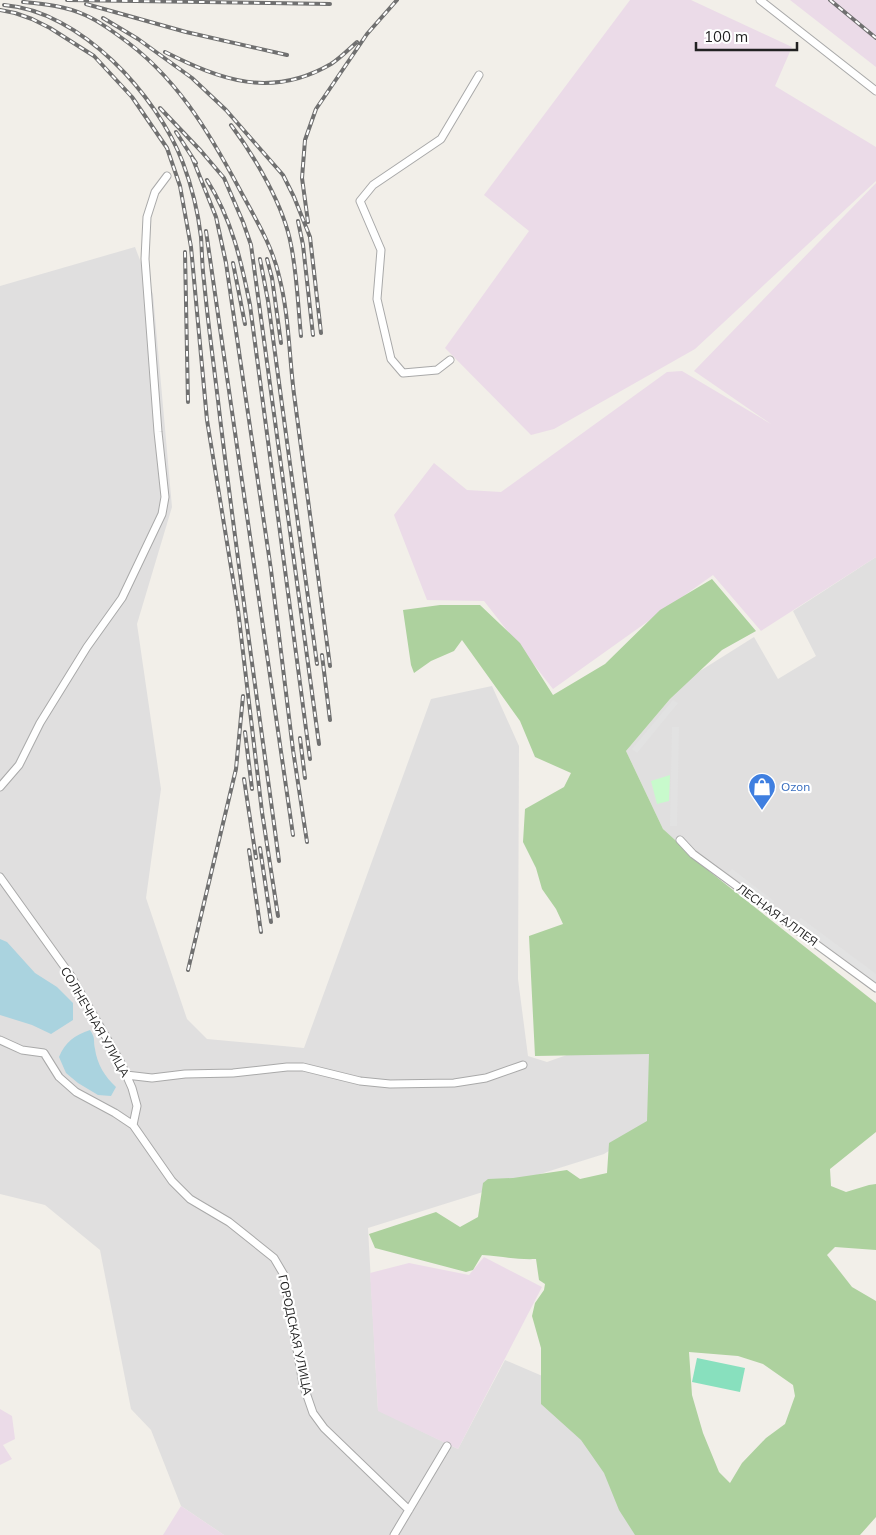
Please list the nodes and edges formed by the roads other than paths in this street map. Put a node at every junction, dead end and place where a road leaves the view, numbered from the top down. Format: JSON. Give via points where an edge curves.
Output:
{"nodes":[{"id":1,"x":760,"y":0,"type":"edge"},
{"id":2,"x":479,"y":75,"type":"dead end"},
{"id":3,"x":876,"y":91,"type":"edge"},
{"id":4,"x":167,"y":176,"type":"dead end"},
{"id":5,"x":450,"y":360,"type":"dead end"},
{"id":6,"x":0,"y":787,"type":"edge"},
{"id":7,"x":680,"y":840,"type":"dead end"},
{"id":8,"x":0,"y":877,"type":"edge"},
{"id":9,"x":876,"y":988,"type":"edge"},
{"id":10,"x":0,"y":1040,"type":"edge"},
{"id":11,"x":523,"y":1065,"type":"dead end"},
{"id":12,"x":126,"y":1075,"type":"junction"},
{"id":13,"x":133,"y":1125,"type":"junction"},
{"id":14,"x":448,"y":1446,"type":"dead end"},
{"id":15,"x":409,"y":1510,"type":"junction"},
{"id":16,"x":394,"y":1535,"type":"edge"}],
"edges":[{"from":1,"to":3,"type":"street"},
{"from":2,"to":5,"type":"street","via":[[442,139],[373,185],[360,201],[380,250],[377,299],[391,359],[403,373],[437,370]]},
{"from":4,"to":6,"type":"street","via":[[155,192],[147,217],[145,259],[165,496],[162,514],[122,598],[40,723],[19,765]]},
{"from":7,"to":9,"type":"street","name":"ЛЕСНАЯ АЛЛЕЯ","via":[[693,854]]},
{"from":8,"to":12,"type":"street","name":"СОЛНЕЧНАЯ УЛИЦА","via":[[71,976]]},
{"from":10,"to":13,"type":"street","via":[[22,1050],[44,1053],[59,1077],[76,1092]]},
{"from":11,"to":12,"type":"street","via":[[486,1078],[419,1084],[360,1081],[303,1068],[152,1078]]},
{"from":12,"to":13,"type":"street","name":"СОЛНЕЧНАЯ УЛИЦА","via":[[137,1106]]},
{"from":13,"to":15,"type":"street","name":"ГОРОДСКАЯ УЛИЦА","via":[[172,1181],[190,1198],[229,1222],[274,1258],[284,1275],[297,1355],[312,1413]]},
{"from":14,"to":15,"type":"street"},
{"from":15,"to":16,"type":"street"}]}
